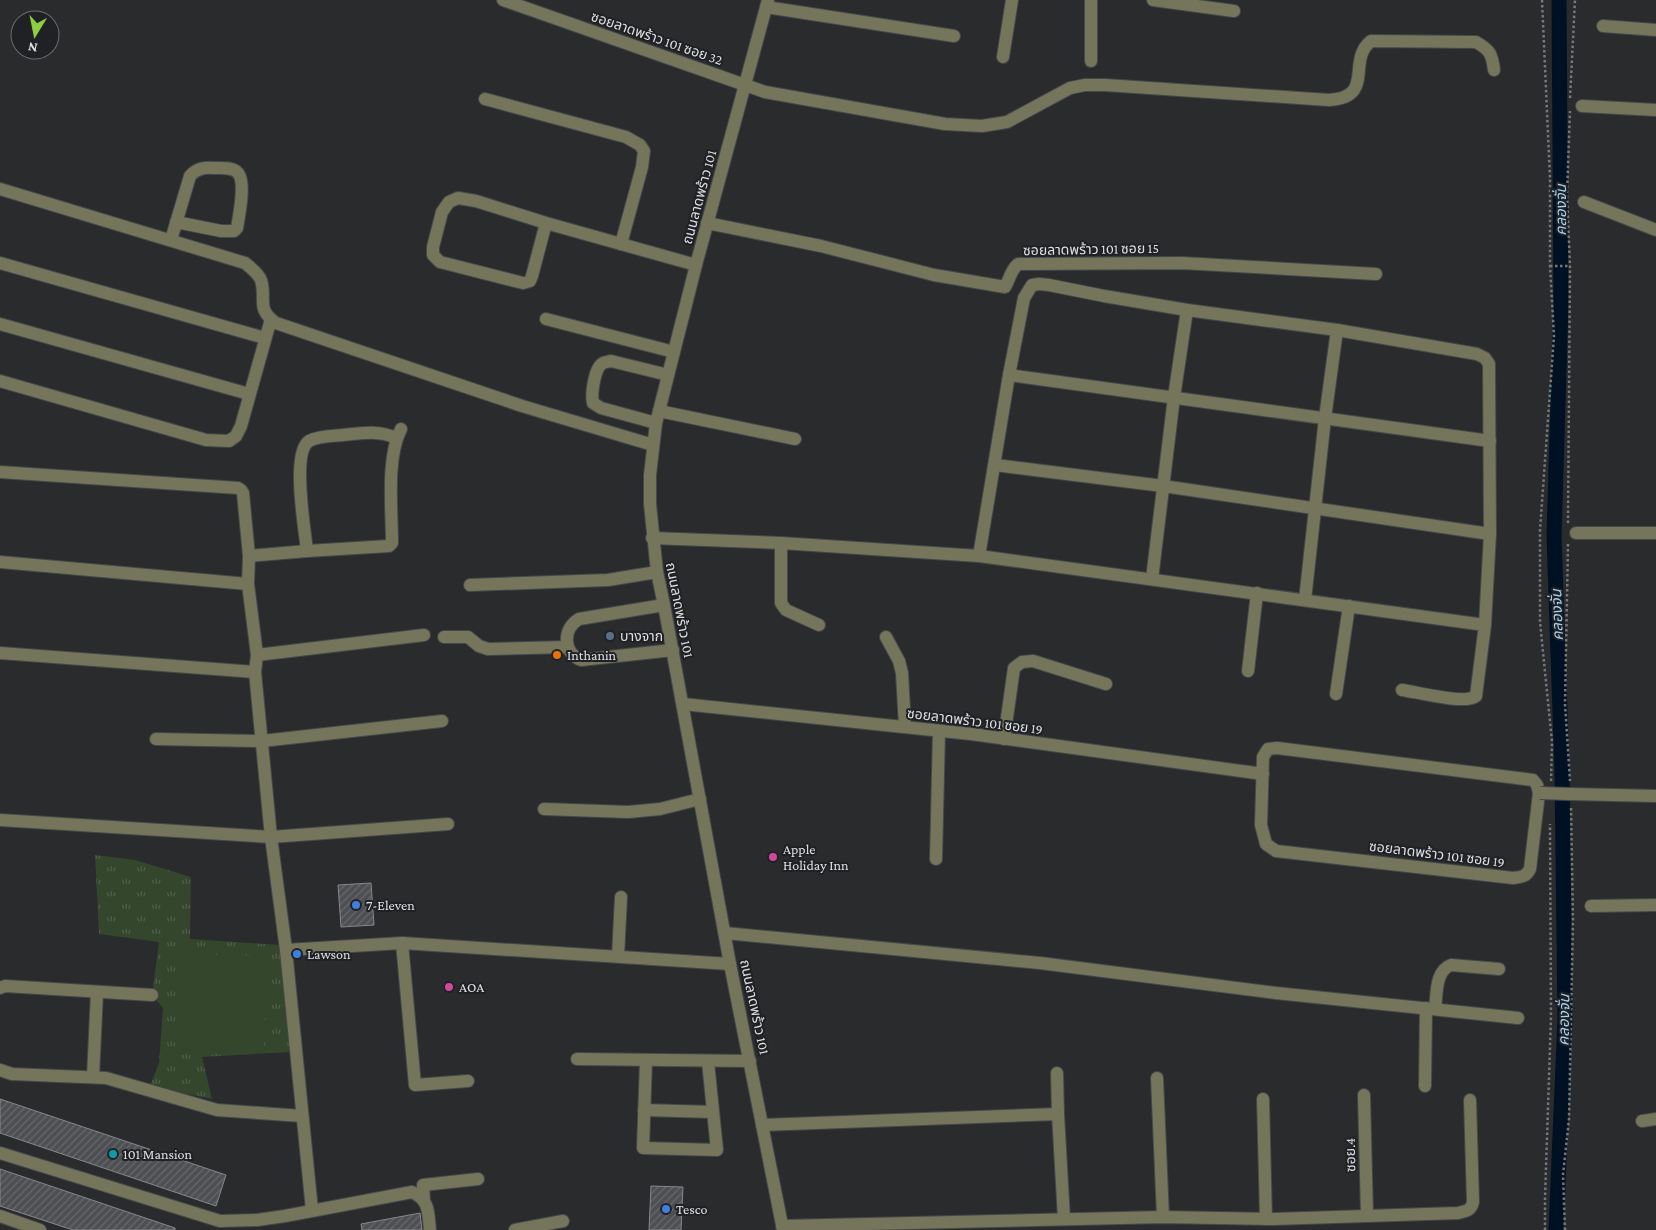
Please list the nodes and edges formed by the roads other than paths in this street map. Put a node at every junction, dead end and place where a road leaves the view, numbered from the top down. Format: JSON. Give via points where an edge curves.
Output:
{"nodes":[{"id":1,"x":503,"y":0,"type":"edge"},
{"id":2,"x":1012,"y":0,"type":"edge"},
{"id":3,"x":1091,"y":0,"type":"edge"},
{"id":4,"x":1153,"y":0,"type":"edge"},
{"id":5,"x":767,"y":3,"type":"edge"},
{"id":6,"x":1234,"y":11,"type":"dead end"},
{"id":7,"x":1603,"y":26,"type":"dead end"},
{"id":8,"x":1656,"y":30,"type":"edge"},
{"id":9,"x":954,"y":36,"type":"dead end"},
{"id":10,"x":1003,"y":57,"type":"dead end"},
{"id":11,"x":1091,"y":60,"type":"dead end"},
{"id":12,"x":1494,"y":70,"type":"dead end"},
{"id":13,"x":745,"y":85,"type":"junction"},
{"id":14,"x":485,"y":99,"type":"dead end"},
{"id":15,"x":1582,"y":106,"type":"dead end"},
{"id":16,"x":1656,"y":110,"type":"edge"},
{"id":17,"x":0,"y":190,"type":"edge"},
{"id":18,"x":1584,"y":202,"type":"dead end"},
{"id":19,"x":176,"y":222,"type":"junction"},
{"id":20,"x":546,"y":223,"type":"junction"},
{"id":21,"x":707,"y":223,"type":"junction"},
{"id":22,"x":1656,"y":230,"type":"edge"},
{"id":23,"x":171,"y":240,"type":"junction"},
{"id":24,"x":621,"y":244,"type":"junction"},
{"id":25,"x":0,"y":263,"type":"edge"},
{"id":26,"x":696,"y":265,"type":"junction"},
{"id":27,"x":1376,"y":274,"type":"dead end"},
{"id":28,"x":1188,"y":310,"type":"junction"},
{"id":29,"x":270,"y":319,"type":"junction"},
{"id":30,"x":546,"y":319,"type":"dead end"},
{"id":31,"x":0,"y":324,"type":"edge"},
{"id":32,"x":1338,"y":330,"type":"junction"},
{"id":33,"x":265,"y":338,"type":"junction"},
{"id":34,"x":674,"y":352,"type":"junction"},
{"id":35,"x":668,"y":375,"type":"junction"},
{"id":36,"x":1009,"y":375,"type":"junction"},
{"id":37,"x":0,"y":381,"type":"edge"},
{"id":38,"x":249,"y":394,"type":"junction"},
{"id":39,"x":1174,"y":397,"type":"junction"},
{"id":40,"x":658,"y":417,"type":"junction"},
{"id":41,"x":1325,"y":418,"type":"junction"},
{"id":42,"x":795,"y":439,"type":"dead end"},
{"id":43,"x":1490,"y":441,"type":"junction"},
{"id":44,"x":653,"y":445,"type":"junction"},
{"id":45,"x":995,"y":465,"type":"junction"},
{"id":46,"x":0,"y":472,"type":"edge"},
{"id":47,"x":1163,"y":486,"type":"junction"},
{"id":48,"x":1315,"y":508,"type":"junction"},
{"id":49,"x":1572,"y":529,"type":"road end"},
{"id":50,"x":1656,"y":533,"type":"edge"},
{"id":51,"x":1490,"y":534,"type":"junction"},
{"id":52,"x":652,"y":538,"type":"junction"},
{"id":53,"x":781,"y":543,"type":"junction"},
{"id":54,"x":307,"y":550,"type":"junction"},
{"id":55,"x":249,"y":556,"type":"junction"},
{"id":56,"x":980,"y":556,"type":"junction"},
{"id":57,"x":0,"y":562,"type":"edge"},
{"id":58,"x":657,"y":572,"type":"junction"},
{"id":59,"x":1152,"y":579,"type":"junction"},
{"id":60,"x":248,"y":584,"type":"junction"},
{"id":61,"x":470,"y":585,"type":"dead end"},
{"id":62,"x":1256,"y":593,"type":"junction"},
{"id":63,"x":1305,"y":600,"type":"junction"},
{"id":64,"x":664,"y":605,"type":"junction"},
{"id":65,"x":1349,"y":606,"type":"junction"},
{"id":66,"x":819,"y":625,"type":"dead end"},
{"id":67,"x":1485,"y":625,"type":"junction"},
{"id":68,"x":424,"y":635,"type":"dead end"},
{"id":69,"x":444,"y":637,"type":"dead end"},
{"id":70,"x":886,"y":637,"type":"dead end"},
{"id":71,"x":567,"y":647,"type":"junction"},
{"id":72,"x":673,"y":650,"type":"junction"},
{"id":73,"x":0,"y":653,"type":"edge"},
{"id":74,"x":257,"y":655,"type":"junction"},
{"id":75,"x":1248,"y":671,"type":"dead end"},
{"id":76,"x":255,"y":672,"type":"junction"},
{"id":77,"x":1106,"y":684,"type":"dead end"},
{"id":78,"x":1402,"y":690,"type":"dead end"},
{"id":79,"x":1336,"y":694,"type":"dead end"},
{"id":80,"x":683,"y":704,"type":"junction"},
{"id":81,"x":442,"y":722,"type":"dead end"},
{"id":82,"x":905,"y":727,"type":"junction"},
{"id":83,"x":939,"y":731,"type":"junction"},
{"id":84,"x":156,"y":739,"type":"dead end"},
{"id":85,"x":1004,"y":739,"type":"junction"},
{"id":86,"x":262,"y":741,"type":"junction"},
{"id":87,"x":1263,"y":774,"type":"junction"},
{"id":88,"x":1543,"y":793,"type":"junction"},
{"id":89,"x":1656,"y":796,"type":"edge"},
{"id":90,"x":700,"y":799,"type":"junction"},
{"id":91,"x":544,"y":809,"type":"dead end"},
{"id":92,"x":0,"y":820,"type":"edge"},
{"id":93,"x":448,"y":824,"type":"dead end"},
{"id":94,"x":271,"y":837,"type":"junction"},
{"id":95,"x":936,"y":859,"type":"dead end"},
{"id":96,"x":621,"y":897,"type":"dead end"},
{"id":97,"x":1656,"y":905,"type":"edge"},
{"id":98,"x":1591,"y":906,"type":"dead end"},
{"id":99,"x":724,"y":933,"type":"junction"},
{"id":100,"x":402,"y":943,"type":"junction"},
{"id":101,"x":286,"y":950,"type":"junction"},
{"id":102,"x":618,"y":956,"type":"junction"},
{"id":103,"x":730,"y":964,"type":"junction"},
{"id":104,"x":1499,"y":968,"type":"dead end"},
{"id":105,"x":0,"y":988,"type":"edge"},
{"id":106,"x":97,"y":992,"type":"junction"},
{"id":107,"x":152,"y":995,"type":"dead end"},
{"id":108,"x":1430,"y":1009,"type":"junction"},
{"id":109,"x":1518,"y":1018,"type":"dead end"},
{"id":110,"x":577,"y":1059,"type":"dead end"},
{"id":111,"x":646,"y":1061,"type":"junction"},
{"id":112,"x":750,"y":1061,"type":"junction"},
{"id":113,"x":708,"y":1062,"type":"junction"},
{"id":114,"x":0,"y":1070,"type":"edge"},
{"id":115,"x":1057,"y":1073,"type":"dead end"},
{"id":116,"x":94,"y":1077,"type":"junction"},
{"id":117,"x":1157,"y":1078,"type":"dead end"},
{"id":118,"x":468,"y":1081,"type":"dead end"},
{"id":119,"x":1425,"y":1086,"type":"dead end"},
{"id":120,"x":1364,"y":1095,"type":"dead end"},
{"id":121,"x":1264,"y":1099,"type":"dead end"},
{"id":122,"x":1470,"y":1100,"type":"dead end"},
{"id":123,"x":644,"y":1110,"type":"junction"},
{"id":124,"x":713,"y":1112,"type":"junction"},
{"id":125,"x":1058,"y":1114,"type":"junction"},
{"id":126,"x":302,"y":1116,"type":"junction"},
{"id":127,"x":1656,"y":1119,"type":"edge"},
{"id":128,"x":1642,"y":1121,"type":"dead end"},
{"id":129,"x":762,"y":1125,"type":"junction"},
{"id":130,"x":0,"y":1153,"type":"edge"},
{"id":131,"x":478,"y":1179,"type":"dead end"},
{"id":132,"x":424,"y":1201,"type":"junction"},
{"id":133,"x":312,"y":1210,"type":"junction"},
{"id":134,"x":1367,"y":1215,"type":"junction"},
{"id":135,"x":0,"y":1216,"type":"edge"},
{"id":136,"x":285,"y":1216,"type":"junction"},
{"id":137,"x":1163,"y":1218,"type":"junction"},
{"id":138,"x":1064,"y":1219,"type":"junction"},
{"id":139,"x":563,"y":1221,"type":"dead end"},
{"id":140,"x":1272,"y":1222,"type":"edge"},
{"id":141,"x":241,"y":1225,"type":"edge"},
{"id":142,"x":782,"y":1228,"type":"edge"},
{"id":143,"x":40,"y":1230,"type":"edge"},
{"id":144,"x":284,"y":1230,"type":"edge"},
{"id":145,"x":430,"y":1230,"type":"edge"},
{"id":146,"x":515,"y":1230,"type":"edge"}],
"edges":[{"from":1,"to":13,"type":"street","name":"ซอยลาดพร้าว 101 ซอย 32"},
{"from":2,"to":10,"type":"street"},
{"from":3,"to":11,"type":"street"},
{"from":4,"to":6,"type":"street"},
{"from":5,"to":9,"type":"street"},
{"from":5,"to":13,"type":"street","name":"ถนนลาดพร้าว 101"},
{"from":7,"to":8,"type":"street"},
{"from":12,"to":13,"type":"street","name":"ซอยลาดพร้าว 101 ซอย 32","via":[[1493,57],[1476,42],[1371,41],[1364,46],[1361,55],[1357,85],[1350,95],[1340,99],[1085,85],[1070,88],[1007,122],[982,126],[945,124],[765,92]]},
{"from":13,"to":21,"type":"street","name":"ถนนลาดพร้าว 101"},
{"from":14,"to":24,"type":"street","via":[[626,137],[640,145],[644,151],[642,167]]},
{"from":15,"to":16,"type":"street"},
{"from":17,"to":23,"type":"street"},
{"from":18,"to":22,"type":"street"},
{"from":19,"to":19,"type":"street","via":[[234,231],[240,203],[239,174],[234,170],[199,168],[190,176]]},
{"from":19,"to":23,"type":"street"},
{"from":20,"to":20,"type":"street","via":[[458,198],[449,202],[442,212],[434,255],[440,262],[523,283],[530,281],[532,276]]},
{"from":20,"to":24,"type":"street"},
{"from":21,"to":26,"type":"street","name":"ถนนลาดพร้าว 101"},
{"from":21,"to":27,"type":"street","name":"ซอยลาดพร้าว 101 ซอย 15","via":[[821,246],[934,275],[1005,287],[1012,269],[1018,264],[1182,263]]},
{"from":23,"to":29,"type":"street","via":[[245,264],[256,272],[261,280],[263,309]]},
{"from":24,"to":26,"type":"street"},
{"from":25,"to":33,"type":"street"},
{"from":26,"to":34,"type":"street","name":"ถนนลาดพร้าว 101"},
{"from":28,"to":32,"type":"street"},
{"from":28,"to":36,"type":"street","via":[[1049,285],[1032,286],[1024,298]]},
{"from":28,"to":39,"type":"street"},
{"from":29,"to":33,"type":"street"},
{"from":29,"to":44,"type":"street","via":[[522,406]]},
{"from":30,"to":34,"type":"street"},
{"from":31,"to":38,"type":"street"},
{"from":32,"to":41,"type":"street"},
{"from":32,"to":43,"type":"street","via":[[1485,358],[1489,364]]},
{"from":33,"to":38,"type":"street"},
{"from":34,"to":35,"type":"street","name":"ถนนลาดพร้าว 101"},
{"from":35,"to":40,"type":"street","name":"ถนนลาดพร้าว 101"},
{"from":35,"to":40,"type":"street","via":[[611,361],[598,367],[595,378],[593,403],[601,408]]},
{"from":36,"to":39,"type":"street"},
{"from":36,"to":45,"type":"street"},
{"from":37,"to":38,"type":"street","via":[[206,440],[221,441],[230,441],[241,426]]},
{"from":39,"to":41,"type":"street"},
{"from":39,"to":47,"type":"street"},
{"from":40,"to":42,"type":"street"},
{"from":40,"to":44,"type":"street","name":"ถนนลาดพร้าว 101"},
{"from":41,"to":43,"type":"street"},
{"from":41,"to":48,"type":"street"},
{"from":43,"to":51,"type":"street"},
{"from":44,"to":52,"type":"street","name":"ถนนลาดพร้าว 101"},
{"from":45,"to":47,"type":"street"},
{"from":45,"to":56,"type":"street"},
{"from":46,"to":55,"type":"street","via":[[238,488],[244,500]]},
{"from":47,"to":48,"type":"street"},
{"from":47,"to":59,"type":"street"},
{"from":48,"to":51,"type":"street"},
{"from":48,"to":63,"type":"street"},
{"from":49,"to":50,"type":"street"},
{"from":51,"to":67,"type":"street"},
{"from":52,"to":53,"type":"street"},
{"from":52,"to":58,"type":"street","name":"ถนนลาดพร้าว 101"},
{"from":53,"to":56,"type":"street"},
{"from":53,"to":66,"type":"street","via":[[781,603],[786,610]]},
{"from":54,"to":54,"type":"street","via":[[381,547],[392,543],[391,469],[398,434],[323,437],[308,442],[302,450],[299,485]]},
{"from":54,"to":55,"type":"street"},
{"from":55,"to":60,"type":"street"},
{"from":56,"to":59,"type":"street"},
{"from":57,"to":60,"type":"street"},
{"from":58,"to":61,"type":"street","via":[[608,580]]},
{"from":58,"to":64,"type":"street","name":"ถนนลาดพร้าว 101"},
{"from":59,"to":62,"type":"street"},
{"from":60,"to":74,"type":"street"},
{"from":62,"to":63,"type":"street"},
{"from":62,"to":75,"type":"street"},
{"from":63,"to":65,"type":"street"},
{"from":64,"to":71,"type":"street","via":[[579,619],[570,626]]},
{"from":64,"to":72,"type":"street","name":"ถนนลาดพร้าว 101"},
{"from":65,"to":67,"type":"street"},
{"from":65,"to":79,"type":"street"},
{"from":67,"to":78,"type":"street","via":[[1476,696],[1460,700]]},
{"from":68,"to":74,"type":"street"},
{"from":69,"to":71,"type":"street","via":[[468,637],[488,649]]},
{"from":70,"to":82,"type":"street","via":[[902,673]]},
{"from":71,"to":72,"type":"street","via":[[581,660]]},
{"from":72,"to":80,"type":"street","name":"ถนนลาดพร้าว 101"},
{"from":73,"to":76,"type":"street"},
{"from":74,"to":76,"type":"street"},
{"from":76,"to":86,"type":"street"},
{"from":77,"to":85,"type":"street","via":[[1033,661],[1022,662],[1014,668]]},
{"from":80,"to":82,"type":"street","name":"ซอยลาดพร้าว 101 ซอย 19"},
{"from":80,"to":90,"type":"street","name":"ถนนลาดพร้าว 101"},
{"from":81,"to":86,"type":"street"},
{"from":82,"to":83,"type":"street","name":"ซอยลาดพร้าว 101 ซอย 19"},
{"from":83,"to":85,"type":"street","name":"ซอยลาดพร้าว 101 ซอย 19"},
{"from":83,"to":95,"type":"street"},
{"from":84,"to":86,"type":"street"},
{"from":85,"to":87,"type":"street","name":"ซอยลาดพร้าว 101 ซอย 19"},
{"from":86,"to":94,"type":"street"},
{"from":87,"to":88,"type":"street","name":"ซอยลาดพร้าว 101 ซอย 19","via":[[1263,757],[1268,749],[1277,748],[1533,780]]},
{"from":87,"to":88,"type":"street","name":"ซอยลาดพร้าว 101 ซอย 19","via":[[1261,825],[1266,844],[1276,851],[1512,878],[1528,874],[1530,869]]},
{"from":88,"to":89,"type":"street","bridge":true},
{"from":90,"to":91,"type":"street","via":[[660,809],[628,812]]},
{"from":90,"to":99,"type":"street","name":"ถนนลาดพร้าว 101"},
{"from":92,"to":94,"type":"street"},
{"from":93,"to":94,"type":"street"},
{"from":94,"to":101,"type":"street"},
{"from":96,"to":102,"type":"street"},
{"from":97,"to":98,"type":"street"},
{"from":99,"to":103,"type":"street","name":"ถนนลาดพร้าว 101"},
{"from":99,"to":108,"type":"street","via":[[1040,962],[1276,993]]},
{"from":100,"to":101,"type":"street"},
{"from":100,"to":102,"type":"street"},
{"from":100,"to":118,"type":"street","via":[[415,1085]]},
{"from":101,"to":126,"type":"street"},
{"from":102,"to":103,"type":"street"},
{"from":103,"to":112,"type":"street","name":"ถนนลาดพร้าว 101"},
{"from":104,"to":108,"type":"street","via":[[1444,967]]},
{"from":105,"to":106,"type":"street"},
{"from":106,"to":107,"type":"street"},
{"from":106,"to":116,"type":"street"},
{"from":108,"to":109,"type":"street"},
{"from":108,"to":119,"type":"street"},
{"from":110,"to":111,"type":"street"},
{"from":111,"to":113,"type":"street"},
{"from":111,"to":123,"type":"street"},
{"from":112,"to":113,"type":"street"},
{"from":112,"to":129,"type":"street","name":"ถนนลาดพร้าว 101"},
{"from":113,"to":124,"type":"street"},
{"from":114,"to":116,"type":"street","via":[[12,1074]]},
{"from":115,"to":125,"type":"street"},
{"from":116,"to":126,"type":"street","via":[[217,1110]]},
{"from":117,"to":137,"type":"street"},
{"from":120,"to":134,"type":"street","name":"ซอย.4"},
{"from":121,"to":140,"type":"street"},
{"from":122,"to":134,"type":"street","via":[[1471,1208],[1458,1213]]},
{"from":123,"to":124,"type":"street"},
{"from":123,"to":124,"type":"street","via":[[643,1148],[717,1150]]},
{"from":125,"to":129,"type":"street"},
{"from":125,"to":138,"type":"street"},
{"from":126,"to":133,"type":"street"},
{"from":127,"to":128,"type":"street"},
{"from":129,"to":142,"type":"street","name":"ถนนลาดพร้าว 101"},
{"from":130,"to":141,"type":"street"},
{"from":131,"to":132,"type":"street","via":[[423,1185]]},
{"from":132,"to":133,"type":"street","via":[[422,1196],[412,1192]]},
{"from":132,"to":145,"type":"street"},
{"from":133,"to":136,"type":"street"},
{"from":134,"to":140,"type":"street"},
{"from":135,"to":143,"type":"street"},
{"from":136,"to":141,"type":"street"},
{"from":136,"to":144,"type":"street"},
{"from":137,"to":138,"type":"street"},
{"from":137,"to":140,"type":"street"},
{"from":138,"to":142,"type":"street"},
{"from":139,"to":146,"type":"street"}]}
